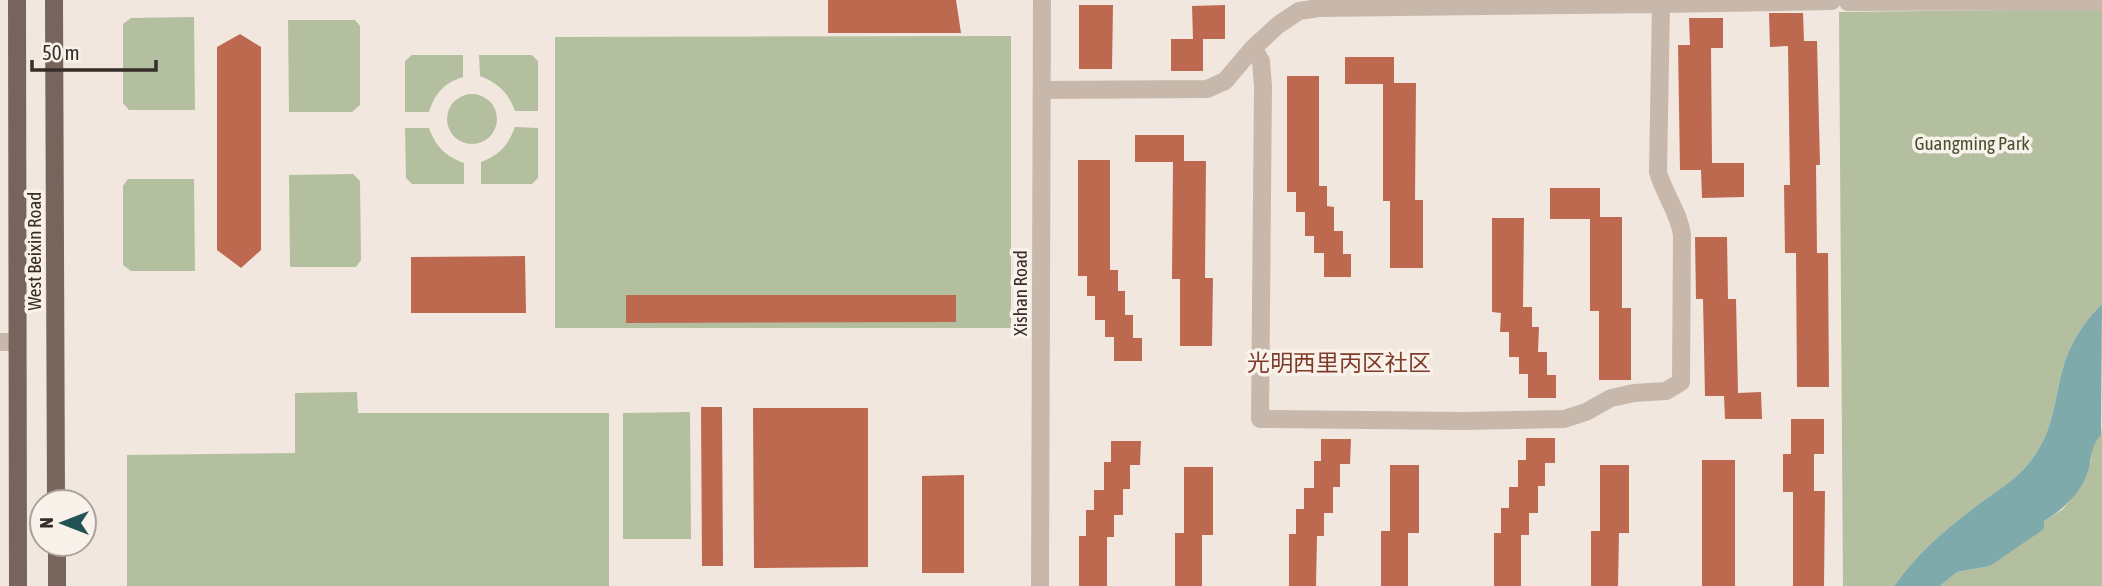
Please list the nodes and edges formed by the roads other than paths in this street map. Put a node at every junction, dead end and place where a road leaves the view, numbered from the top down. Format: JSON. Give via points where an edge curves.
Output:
{"nodes":[{"id":1,"x":17,"y":0,"type":"edge"},
{"id":2,"x":54,"y":0,"type":"edge"},
{"id":3,"x":1042,"y":0,"type":"edge"},
{"id":4,"x":1840,"y":1,"type":"edge"},
{"id":5,"x":2102,"y":1,"type":"edge"},
{"id":6,"x":1483,"y":3,"type":"edge"},
{"id":7,"x":1661,"y":4,"type":"junction"},
{"id":8,"x":1253,"y":48,"type":"junction"},
{"id":9,"x":1042,"y":90,"type":"junction"},
{"id":10,"x":8,"y":342,"type":"edge"},
{"id":11,"x":57,"y":488,"type":"edge"},
{"id":12,"x":57,"y":558,"type":"edge"},
{"id":13,"x":18,"y":586,"type":"edge"},
{"id":14,"x":57,"y":586,"type":"edge"},
{"id":15,"x":1040,"y":586,"type":"edge"}],
"edges":[{"from":1,"to":10,"type":"main road","name":"West Beixin Road"},
{"from":2,"to":11,"type":"main road","name":"West Beixin Road"},
{"from":3,"to":9,"type":"street","name":"Xishan Road"},
{"from":4,"to":5,"type":"street"},
{"from":4,"to":7,"type":"street"},
{"from":6,"to":7,"type":"street"},
{"from":6,"to":8,"type":"street","via":[[1299,11]]},
{"from":7,"to":8,"type":"street","via":[[1658,172],[1682,235],[1681,382],[1665,391],[1611,398],[1564,419],[1260,419],[1263,86],[1261,61]]},
{"from":8,"to":9,"type":"street","via":[[1225,81],[1208,89]]},
{"from":9,"to":15,"type":"street","name":"Xishan Road"},
{"from":10,"to":13,"type":"main road","name":"West Beixin Road"},
{"from":12,"to":14,"type":"main road"}]}
